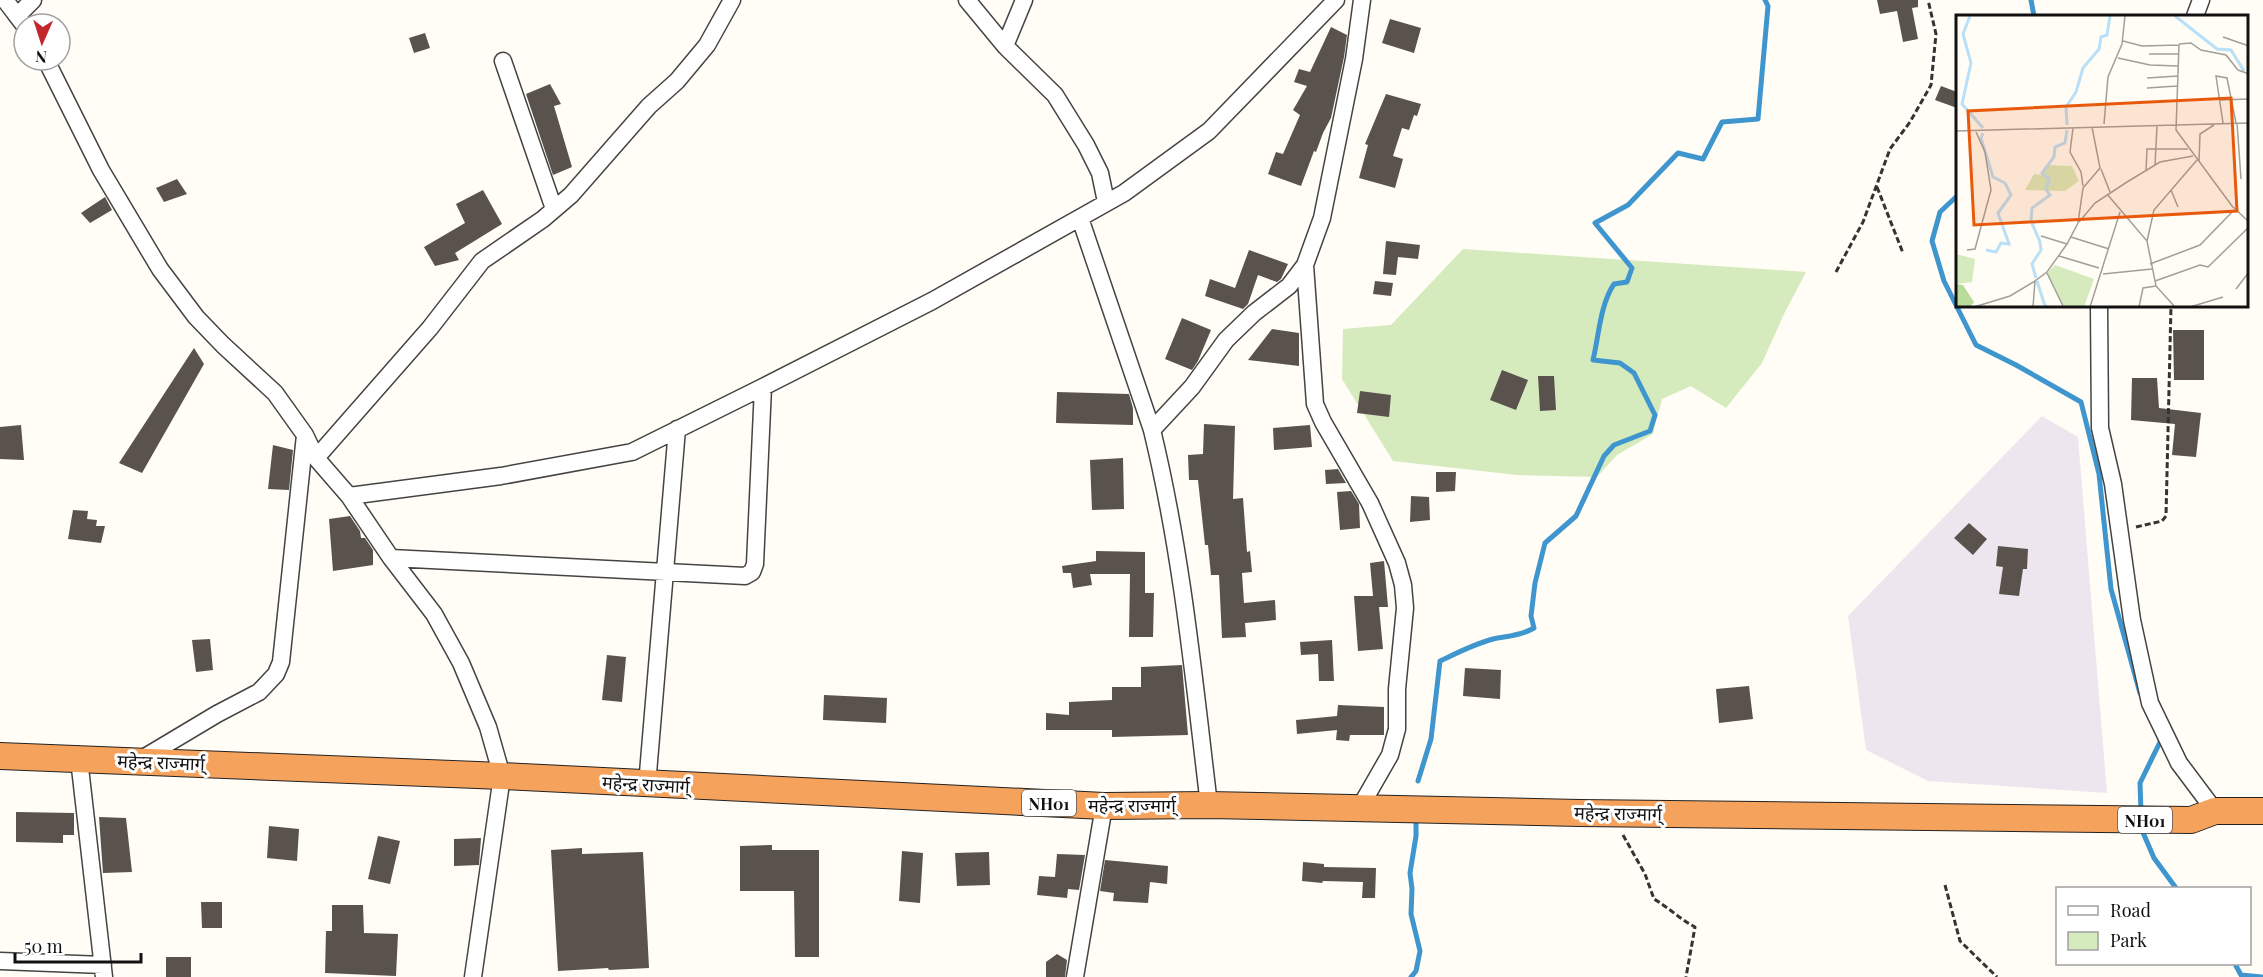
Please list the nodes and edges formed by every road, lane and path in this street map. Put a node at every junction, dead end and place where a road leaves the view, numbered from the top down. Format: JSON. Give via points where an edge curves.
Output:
{"nodes":[{"id":1,"x":5,"y":0,"type":"edge"},
{"id":2,"x":732,"y":0,"type":"edge"},
{"id":3,"x":967,"y":0,"type":"edge"},
{"id":4,"x":1024,"y":0,"type":"edge"},
{"id":5,"x":1336,"y":0,"type":"edge"},
{"id":6,"x":1362,"y":0,"type":"edge"},
{"id":7,"x":1928,"y":0,"type":"edge"},
{"id":8,"x":2201,"y":0,"type":"edge"},
{"id":9,"x":14,"y":12,"type":"edge"},
{"id":10,"x":2195,"y":15,"type":"edge"},
{"id":11,"x":1005,"y":46,"type":"junction"},
{"id":12,"x":503,"y":61,"type":"dead end"},
{"id":13,"x":52,"y":72,"type":"edge"},
{"id":14,"x":1876,"y":186,"type":"junction"},
{"id":15,"x":1106,"y":202,"type":"junction"},
{"id":16,"x":554,"y":209,"type":"junction"},
{"id":17,"x":1080,"y":218,"type":"junction"},
{"id":18,"x":1903,"y":253,"type":"dead end"},
{"id":19,"x":1305,"y":265,"type":"junction"},
{"id":20,"x":1836,"y":272,"type":"dead end"},
{"id":21,"x":2099,"y":308,"type":"edge"},
{"id":22,"x":2171,"y":308,"type":"edge"},
{"id":23,"x":763,"y":387,"type":"junction"},
{"id":24,"x":677,"y":429,"type":"junction"},
{"id":25,"x":1152,"y":430,"type":"junction"},
{"id":26,"x":305,"y":435,"type":"junction"},
{"id":27,"x":316,"y":458,"type":"junction"},
{"id":28,"x":349,"y":496,"type":"junction"},
{"id":29,"x":2119,"y":531,"type":"junction"},
{"id":30,"x":391,"y":558,"type":"junction"},
{"id":31,"x":666,"y":572,"type":"junction"},
{"id":32,"x":0,"y":756,"type":"edge"},
{"id":33,"x":79,"y":759,"type":"junction"},
{"id":34,"x":140,"y":760,"type":"junction"},
{"id":35,"x":502,"y":776,"type":"junction"},
{"id":36,"x":646,"y":784,"type":"junction"},
{"id":37,"x":1209,"y":805,"type":"junction"},
{"id":38,"x":1104,"y":806,"type":"junction"},
{"id":39,"x":1359,"y":809,"type":"junction"},
{"id":40,"x":2215,"y":811,"type":"junction"},
{"id":41,"x":2263,"y":811,"type":"edge"},
{"id":42,"x":1622,"y":833,"type":"dead end"},
{"id":43,"x":1945,"y":885,"type":"dead end"},
{"id":44,"x":0,"y":961,"type":"edge"},
{"id":45,"x":104,"y":971,"type":"edge"},
{"id":46,"x":473,"y":977,"type":"edge"},
{"id":47,"x":1075,"y":977,"type":"edge"},
{"id":48,"x":1686,"y":977,"type":"edge"},
{"id":49,"x":1997,"y":977,"type":"edge"}],
"edges":[{"from":1,"to":9,"type":"street"},
{"from":2,"to":16,"type":"street","via":[[707,45],[677,81]]},
{"from":3,"to":11,"type":"street"},
{"from":4,"to":11,"type":"street"},
{"from":5,"to":15,"type":"street","via":[[1209,131],[1139,183]]},
{"from":6,"to":19,"type":"street","via":[[1322,218]]},
{"from":7,"to":14,"type":"path","via":[[1936,34],[1930,85],[1890,149]]},
{"from":8,"to":10,"type":"street"},
{"from":11,"to":15,"type":"street","via":[[1055,95],[1100,173]]},
{"from":12,"to":16,"type":"street"},
{"from":13,"to":26,"type":"street","via":[[101,170],[160,269],[196,317],[275,393]]},
{"from":14,"to":18,"type":"path"},
{"from":14,"to":20,"type":"path","via":[[1863,222]]},
{"from":15,"to":17,"type":"street"},
{"from":16,"to":27,"type":"street","via":[[482,261],[430,328]]},
{"from":17,"to":23,"type":"street","via":[[932,301]]},
{"from":17,"to":25,"type":"street"},
{"from":19,"to":25,"type":"street","via":[[1288,286],[1226,340]]},
{"from":19,"to":39,"type":"street","via":[[1316,404],[1371,503],[1403,585],[1397,729],[1390,755]]},
{"from":21,"to":29,"type":"street","via":[[2100,428],[2114,484]]},
{"from":22,"to":29,"type":"path","via":[[2166,516],[2162,521]]},
{"from":23,"to":24,"type":"street"},
{"from":23,"to":31,"type":"street","via":[[752,572],[745,576]]},
{"from":24,"to":28,"type":"street","via":[[632,452],[501,476]]},
{"from":24,"to":31,"type":"street"},
{"from":25,"to":37,"type":"street","via":[[1187,618]]},
{"from":26,"to":27,"type":"street"},
{"from":26,"to":34,"type":"street","via":[[281,662],[276,674],[260,692]]},
{"from":27,"to":28,"type":"street"},
{"from":28,"to":30,"type":"street"},
{"from":29,"to":40,"type":"street","via":[[2150,703],[2179,763]]},
{"from":30,"to":31,"type":"street"},
{"from":30,"to":35,"type":"street","via":[[434,614],[461,663],[488,727]]},
{"from":31,"to":36,"type":"street"},
{"from":32,"to":33,"type":"highway","name":"महेन्द्र राज्मार्ग्","number":"NH01"},
{"from":33,"to":34,"type":"highway","name":"महेन्द्र राज्मार्ग्","number":"NH01"},
{"from":33,"to":45,"type":"street"},
{"from":34,"to":35,"type":"highway","name":"महेन्द्र राज्मार्ग्","number":"NH01"},
{"from":35,"to":36,"type":"highway","name":"महेन्द्र राज्मार्ग्","number":"NH01"},
{"from":35,"to":46,"type":"street"},
{"from":36,"to":38,"type":"highway","name":"महेन्द्र राज्मार्ग्","number":"NH01"},
{"from":37,"to":38,"type":"highway","name":"महेन्द्र राज्मार्ग्","number":"NH01"},
{"from":37,"to":39,"type":"highway","name":"महेन्द्र राज्मार्ग्","number":"NH01"},
{"from":38,"to":47,"type":"street"},
{"from":39,"to":40,"type":"highway","name":"महेन्द्र राज्मार्ग्","number":"NH01","via":[[2191,820]]},
{"from":40,"to":41,"type":"highway","name":"महेन्द्र राज्मार्ग्","number":"NH01"},
{"from":42,"to":48,"type":"path","via":[[1646,874],[1654,899],[1695,927]]},
{"from":43,"to":49,"type":"path","via":[[1960,941]]},
{"from":44,"to":45,"type":"street"}]}
